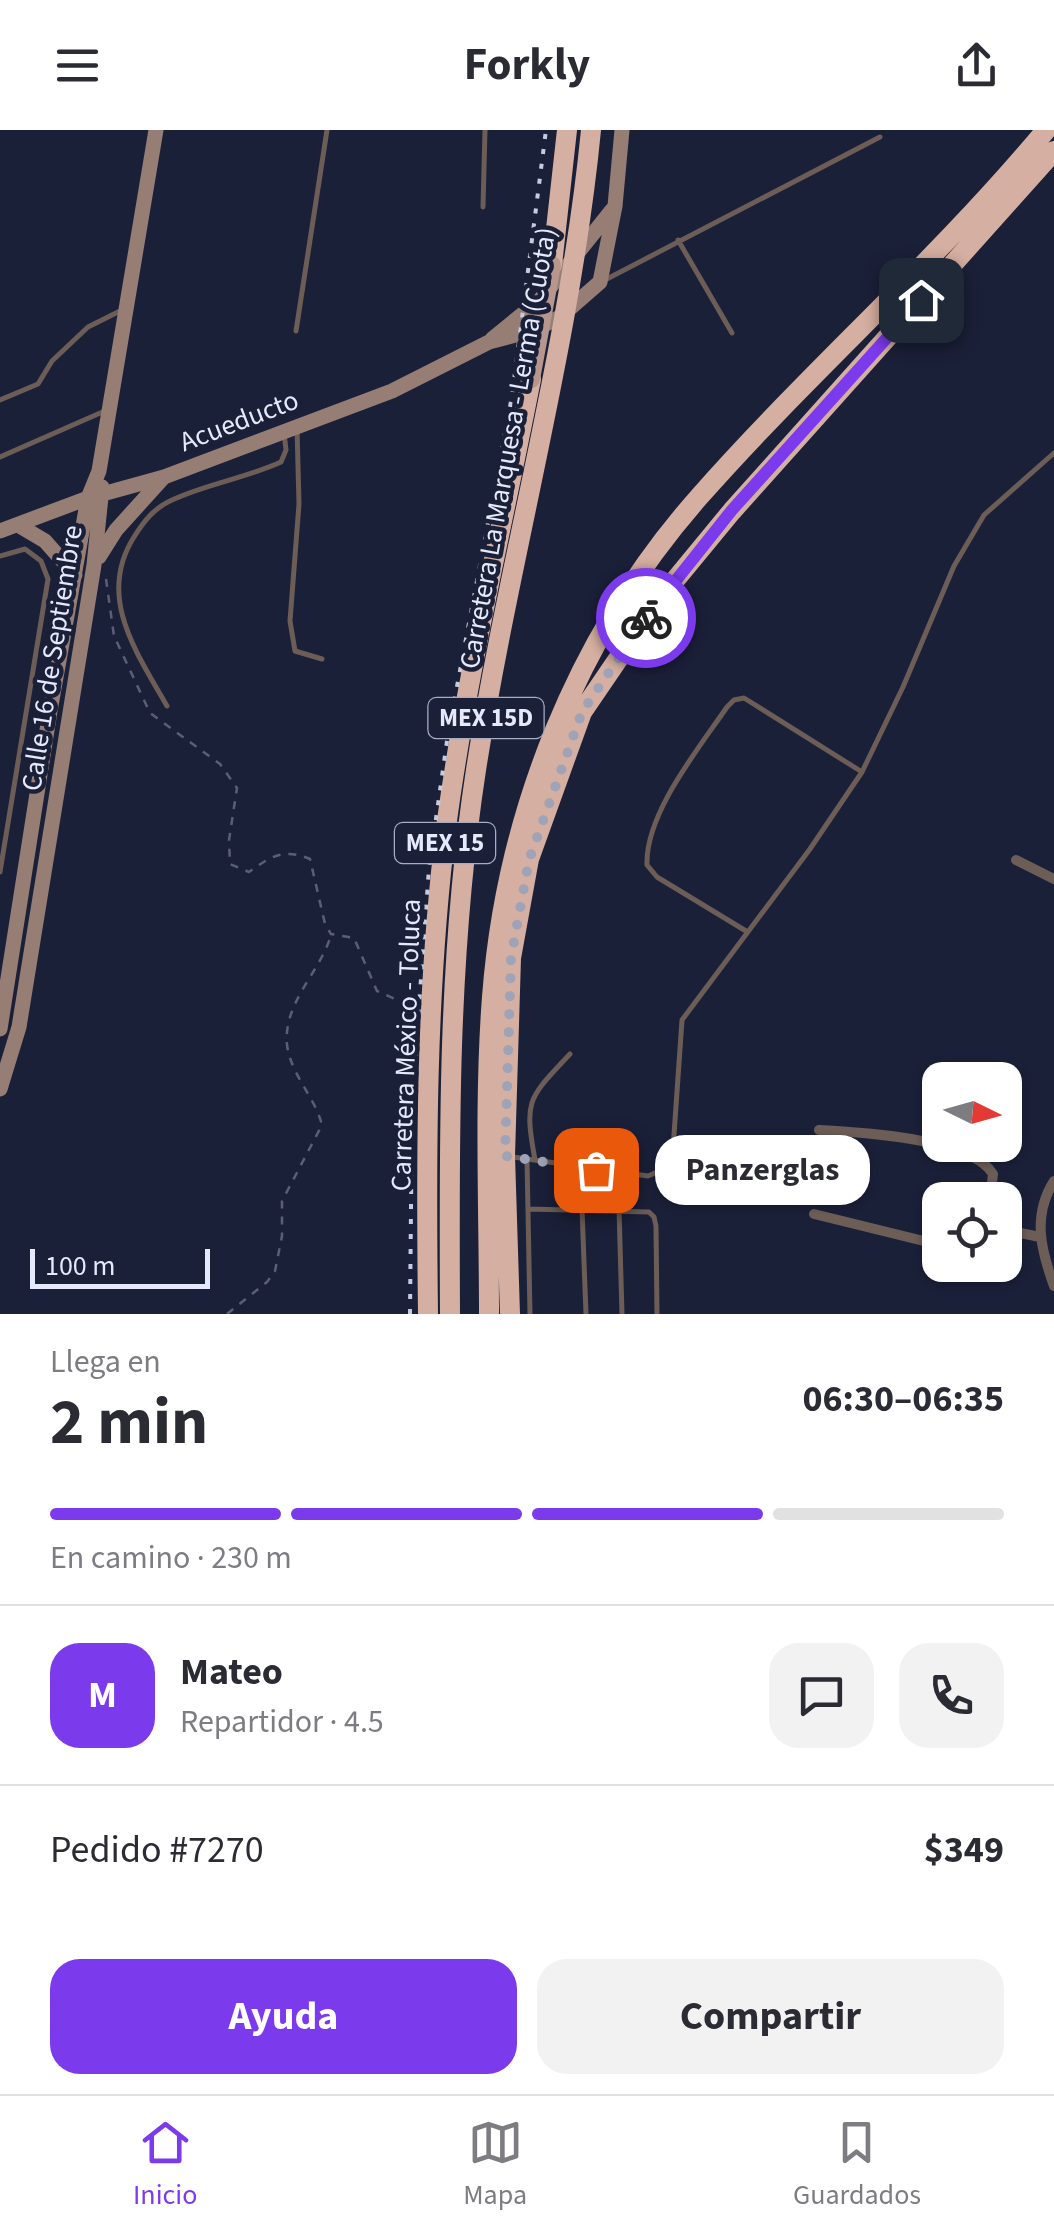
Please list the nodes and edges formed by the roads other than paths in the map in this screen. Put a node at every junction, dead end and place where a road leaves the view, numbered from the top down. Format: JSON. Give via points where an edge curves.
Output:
{"nodes":[{"id":1,"x":156,"y":130,"type":"edge"},
{"id":2,"x":328,"y":130,"type":"edge"},
{"id":3,"x":485,"y":130,"type":"edge"},
{"id":4,"x":567,"y":130,"type":"edge"},
{"id":5,"x":590,"y":130,"type":"edge"},
{"id":6,"x":622,"y":130,"type":"edge"},
{"id":7,"x":1046,"y":130,"type":"edge"},
{"id":8,"x":880,"y":137,"type":"dead end"},
{"id":9,"x":1054,"y":151,"type":"edge"},
{"id":10,"x":615,"y":206,"type":"junction"},
{"id":11,"x":483,"y":207,"type":"dead end"},
{"id":12,"x":678,"y":240,"type":"junction"},
{"id":13,"x":552,"y":265,"type":"joint"},
{"id":14,"x":600,"y":282,"type":"junction"},
{"id":15,"x":125,"y":309,"type":"junction"},
{"id":16,"x":296,"y":331,"type":"dead end"},
{"id":17,"x":732,"y":333,"type":"dead end"},
{"id":18,"x":489,"y":342,"type":"junction"},
{"id":19,"x":531,"y":379,"type":"joint"},
{"id":20,"x":0,"y":400,"type":"edge"},
{"id":21,"x":110,"y":408,"type":"junction"},
{"id":22,"x":290,"y":428,"type":"junction"},
{"id":23,"x":1054,"y":453,"type":"edge"},
{"id":24,"x":0,"y":457,"type":"edge"},
{"id":25,"x":164,"y":477,"type":"junction"},
{"id":26,"x":96,"y":497,"type":"junction"},
{"id":27,"x":18,"y":525,"type":"junction"},
{"id":28,"x":0,"y":531,"type":"edge"},
{"id":29,"x":0,"y":556,"type":"edge"},
{"id":30,"x":100,"y":569,"type":"junction"},
{"id":31,"x":75,"y":574,"type":"junction"},
{"id":32,"x":322,"y":659,"type":"dead end"},
{"id":33,"x":167,"y":706,"type":"dead end"},
{"id":34,"x":862,"y":772,"type":"junction"},
{"id":35,"x":1016,"y":860,"type":"dead end"},
{"id":36,"x":0,"y":872,"type":"edge"},
{"id":37,"x":1054,"y":879,"type":"edge"},
{"id":38,"x":746,"y":931,"type":"junction"},
{"id":39,"x":0,"y":1028,"type":"edge"},
{"id":40,"x":570,"y":1054,"type":"dead end"},
{"id":41,"x":0,"y":1089,"type":"edge"},
{"id":42,"x":819,"y":1130,"type":"dead end"},
{"id":43,"x":505,"y":1156,"type":"junction"},
{"id":44,"x":531,"y":1161,"type":"junction"},
{"id":45,"x":1054,"y":1181,"type":"edge"},
{"id":46,"x":992,"y":1182,"type":"edge"},
{"id":47,"x":528,"y":1209,"type":"junction"},
{"id":48,"x":582,"y":1209,"type":"junction"},
{"id":49,"x":618,"y":1209,"type":"junction"},
{"id":50,"x":814,"y":1214,"type":"dead end"},
{"id":51,"x":1022,"y":1233,"type":"edge"},
{"id":52,"x":1040,"y":1237,"type":"junction"},
{"id":53,"x":922,"y":1241,"type":"edge"},
{"id":54,"x":1054,"y":1286,"type":"edge"},
{"id":55,"x":428,"y":1314,"type":"edge"},
{"id":56,"x":450,"y":1314,"type":"edge"},
{"id":57,"x":489,"y":1314,"type":"edge"},
{"id":58,"x":510,"y":1314,"type":"edge"},
{"id":59,"x":530,"y":1314,"type":"edge"},
{"id":60,"x":586,"y":1314,"type":"edge"},
{"id":61,"x":622,"y":1314,"type":"edge"},
{"id":62,"x":657,"y":1314,"type":"edge"}],
"edges":[{"from":1,"to":15,"type":"main road","name":"Calle 16 de Septiembre"},
{"from":2,"to":16,"type":"lane"},
{"from":3,"to":11,"type":"lane"},
{"from":4,"to":13,"type":"highway","name":"Carretera México - Toluca","number":"MEX 15"},
{"from":5,"to":56,"type":"highway","name":"Carretera La Marquesa - Lerma (Cuota)","number":"MEX 15D","bridge":true,"via":[[462,873],[451,1039]]},
{"from":6,"to":10,"type":"main road"},
{"from":7,"to":57,"type":"highway","number":"MEX 15D","via":[[722,471],[640,569],[557,723],[538,771],[498,949],[490,1041]]},
{"from":8,"to":12,"type":"lane"},
{"from":9,"to":43,"type":"highway","number":"MEX 15","via":[[732,510],[657,602],[582,712],[529,860],[511,958]]},
{"from":10,"to":14,"type":"main road"},
{"from":10,"to":18,"type":"main road","via":[[540,300]]},
{"from":12,"to":14,"type":"lane"},
{"from":12,"to":17,"type":"lane"},
{"from":13,"to":19,"type":"main road","name":"Carretera México - Toluca","number":"MEX 15","bridge":true},
{"from":14,"to":18,"type":"main road","via":[[560,317]]},
{"from":15,"to":20,"type":"lane","via":[[88,327],[38,384]]},
{"from":15,"to":21,"type":"main road","name":"Calle 16 de Septiembre"},
{"from":18,"to":22,"type":"main road","name":"Acueducto","via":[[392,391]]},
{"from":19,"to":55,"type":"highway","name":"Carretera México - Toluca","number":"MEX 15","via":[[446,826],[432,969]]},
{"from":21,"to":24,"type":"lane"},
{"from":21,"to":26,"type":"main road","name":"Calle 16 de Septiembre"},
{"from":22,"to":25,"type":"main road","name":"Acueducto"},
{"from":22,"to":32,"type":"lane","via":[[300,504],[290,621],[295,650]]},
{"from":22,"to":33,"type":"lane","via":[[281,462],[170,500],[151,513],[118,567],[128,634]]},
{"from":23,"to":34,"type":"lane","via":[[984,515],[954,566]]},
{"from":25,"to":26,"type":"main road","name":"Acueducto"},
{"from":25,"to":30,"type":"main road","via":[[116,530]]},
{"from":26,"to":27,"type":"main road","name":"Acueducto"},
{"from":26,"to":30,"type":"main road","name":"Calle 16 de Septiembre"},
{"from":26,"to":31,"type":"main road","name":"Calle 16 de Septiembre"},
{"from":27,"to":28,"type":"main road","name":"Acueducto"},
{"from":27,"to":31,"type":"main road"},
{"from":29,"to":36,"type":"lane","via":[[25,549],[42,560],[48,579]]},
{"from":30,"to":41,"type":"main road","name":"Calle 16 de Septiembre","via":[[19,1027]]},
{"from":31,"to":39,"type":"main road","name":"Calle 16 de Septiembre"},
{"from":34,"to":38,"type":"lane"},
{"from":34,"to":38,"type":"lane","via":[[750,700],[727,707],[658,819],[647,865]]},
{"from":35,"to":37,"type":"street"},
{"from":38,"to":44,"type":"lane","via":[[682,1020],[673,1149],[659,1172]]},
{"from":40,"to":44,"type":"lane","via":[[530,1103]]},
{"from":42,"to":46,"type":"street","via":[[895,1135],[980,1159]]},
{"from":43,"to":44,"type":"lane"},
{"from":43,"to":58,"type":"highway","number":"MEX 15"},
{"from":44,"to":47,"type":"lane"},
{"from":45,"to":52,"type":"street","via":[[1041,1211]]},
{"from":47,"to":48,"type":"lane"},
{"from":47,"to":59,"type":"lane"},
{"from":48,"to":49,"type":"lane"},
{"from":48,"to":60,"type":"lane"},
{"from":49,"to":61,"type":"lane"},
{"from":49,"to":62,"type":"lane","via":[[654,1217]]},
{"from":50,"to":53,"type":"street"},
{"from":51,"to":52,"type":"street"},
{"from":52,"to":54,"type":"street"}]}
